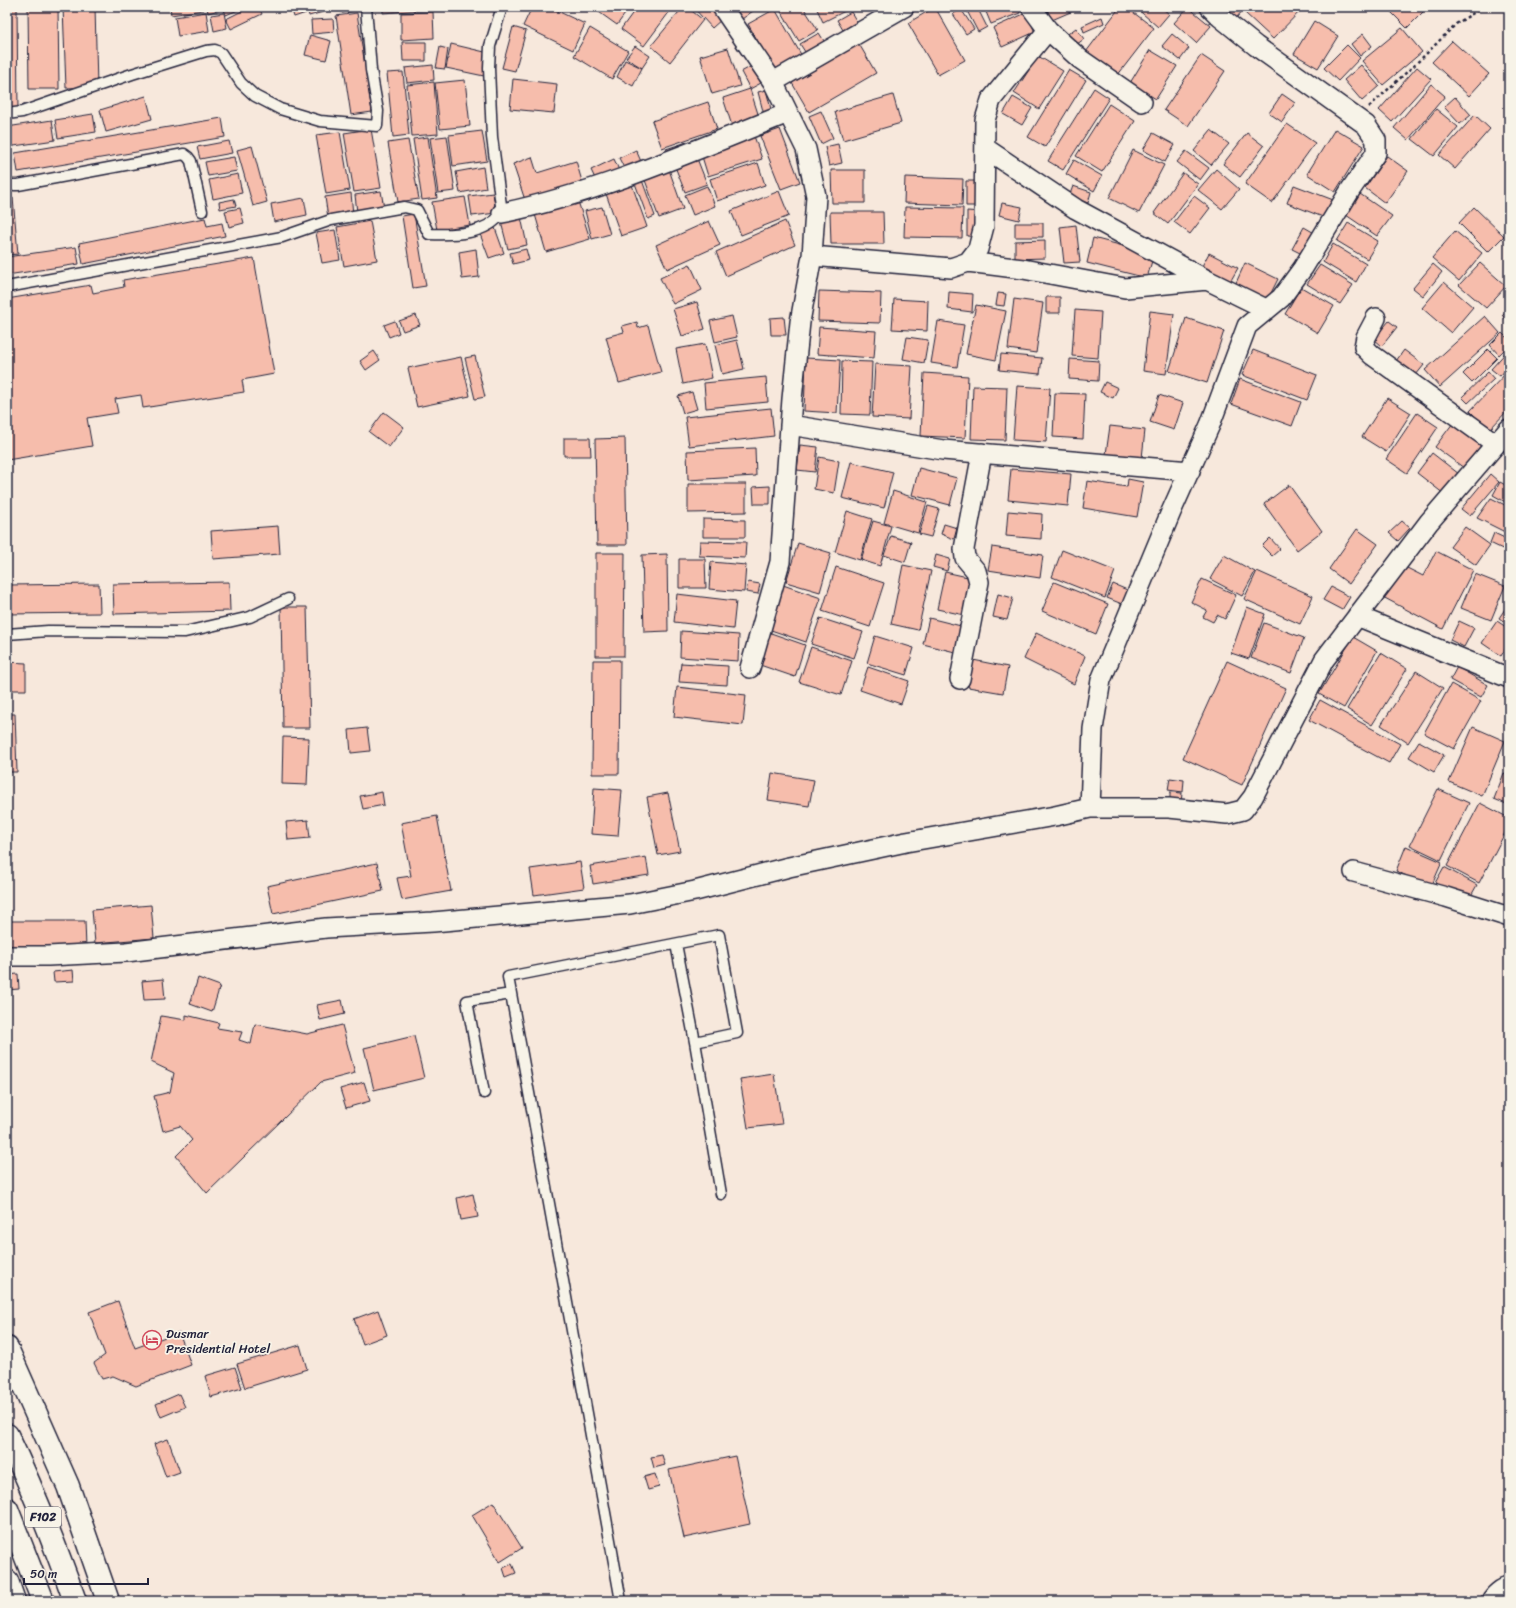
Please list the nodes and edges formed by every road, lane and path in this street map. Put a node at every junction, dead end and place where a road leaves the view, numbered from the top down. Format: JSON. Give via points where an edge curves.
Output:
{"nodes":[{"id":1,"x":366,"y":7,"type":"edge"},
{"id":2,"x":502,"y":7,"type":"edge"},
{"id":3,"x":722,"y":7,"type":"edge"},
{"id":4,"x":904,"y":7,"type":"edge"},
{"id":5,"x":1031,"y":7,"type":"edge"},
{"id":6,"x":1210,"y":7,"type":"edge"},
{"id":7,"x":1483,"y":7,"type":"edge"},
{"id":8,"x":1048,"y":30,"type":"junction"},
{"id":9,"x":773,"y":82,"type":"junction"},
{"id":10,"x":1142,"y":102,"type":"dead end"},
{"id":11,"x":788,"y":113,"type":"junction"},
{"id":12,"x":7,"y":114,"type":"edge"},
{"id":13,"x":1357,"y":118,"type":"junction"},
{"id":14,"x":985,"y":148,"type":"junction"},
{"id":15,"x":7,"y":186,"type":"edge"},
{"id":16,"x":202,"y":212,"type":"dead end"},
{"id":17,"x":502,"y":213,"type":"junction"},
{"id":18,"x":812,"y":256,"type":"junction"},
{"id":19,"x":968,"y":262,"type":"junction"},
{"id":20,"x":1207,"y":280,"type":"junction"},
{"id":21,"x":7,"y":287,"type":"edge"},
{"id":22,"x":1266,"y":309,"type":"junction"},
{"id":23,"x":1376,"y":318,"type":"dead end"},
{"id":24,"x":790,"y":425,"type":"junction"},
{"id":25,"x":1509,"y":429,"type":"edge"},
{"id":26,"x":1496,"y":444,"type":"junction"},
{"id":27,"x":982,"y":453,"type":"junction"},
{"id":28,"x":1190,"y":471,"type":"junction"},
{"id":29,"x":288,"y":599,"type":"dead end"},
{"id":30,"x":1357,"y":616,"type":"junction"},
{"id":31,"x":7,"y":634,"type":"edge"},
{"id":32,"x":750,"y":668,"type":"dead end"},
{"id":33,"x":1509,"y":678,"type":"edge"},
{"id":34,"x":960,"y":679,"type":"dead end"},
{"id":35,"x":1090,"y":808,"type":"junction"},
{"id":36,"x":1354,"y":872,"type":"dead end"},
{"id":37,"x":1509,"y":917,"type":"edge"},
{"id":38,"x":676,"y":944,"type":"junction"},
{"id":39,"x":7,"y":956,"type":"edge"},
{"id":40,"x":511,"y":994,"type":"junction"},
{"id":41,"x":695,"y":1042,"type":"junction"},
{"id":42,"x":484,"y":1093,"type":"dead end"},
{"id":43,"x":721,"y":1194,"type":"dead end"},
{"id":44,"x":7,"y":1348,"type":"edge"},
{"id":45,"x":7,"y":1435,"type":"edge"},
{"id":46,"x":7,"y":1509,"type":"edge"},
{"id":47,"x":7,"y":1581,"type":"edge"},
{"id":48,"x":1509,"y":1587,"type":"edge"},
{"id":49,"x":14,"y":1601,"type":"edge"},
{"id":50,"x":43,"y":1601,"type":"edge"},
{"id":51,"x":75,"y":1601,"type":"edge"},
{"id":52,"x":108,"y":1601,"type":"edge"},
{"id":53,"x":621,"y":1601,"type":"edge"},
{"id":54,"x":1491,"y":1601,"type":"edge"}],
"edges":[{"from":1,"to":12,"type":"lane","via":[[371,70],[378,111],[377,126],[320,121],[280,109],[255,96],[241,83],[221,53],[215,50],[132,74],[22,112]]},
{"from":2,"to":17,"type":"lane","via":[[490,46],[492,137]]},
{"from":3,"to":9,"type":"street"},
{"from":4,"to":9,"type":"street"},
{"from":5,"to":8,"type":"street"},
{"from":6,"to":13,"type":"street","via":[[1256,46]]},
{"from":7,"to":13,"type":"path","via":[[1456,24]]},
{"from":8,"to":10,"type":"street","via":[[1080,59]]},
{"from":8,"to":14,"type":"street","via":[[991,100],[985,120]]},
{"from":9,"to":11,"type":"street"},
{"from":11,"to":17,"type":"street","via":[[600,187]]},
{"from":11,"to":18,"type":"street","via":[[806,149],[816,196]]},
{"from":13,"to":22,"type":"street","via":[[1366,125],[1376,140],[1376,153],[1303,268],[1281,298]]},
{"from":14,"to":19,"type":"street","via":[[984,226],[978,249]]},
{"from":14,"to":20,"type":"street","via":[[1076,209]]},
{"from":15,"to":16,"type":"lane","via":[[184,154],[191,161]]},
{"from":17,"to":21,"type":"lane","via":[[485,226],[466,233],[442,235],[429,234],[417,210],[404,207],[331,220],[282,237]]},
{"from":18,"to":19,"type":"street","via":[[951,268]]},
{"from":18,"to":24,"type":"street","via":[[800,322]]},
{"from":19,"to":20,"type":"street","via":[[1023,269],[1125,288]]},
{"from":20,"to":22,"type":"street"},
{"from":22,"to":28,"type":"street","via":[[1247,326]]},
{"from":23,"to":26,"type":"street","via":[[1364,347]]},
{"from":24,"to":27,"type":"street","via":[[943,450]]},
{"from":24,"to":32,"type":"street","via":[[780,562]]},
{"from":25,"to":26,"type":"street"},
{"from":26,"to":30,"type":"street","via":[[1429,522]]},
{"from":27,"to":28,"type":"street"},
{"from":27,"to":34,"type":"street","via":[[964,549],[965,558],[976,571],[980,582]]},
{"from":28,"to":35,"type":"street","via":[[1101,680],[1093,728]]},
{"from":29,"to":31,"type":"lane","via":[[250,617],[185,632],[48,631]]},
{"from":30,"to":33,"type":"street"},
{"from":30,"to":35,"type":"street","via":[[1324,660],[1253,798],[1243,810],[1227,814],[1169,808]]},
{"from":35,"to":39,"type":"street","via":[[906,842],[630,904],[433,922],[326,928],[126,952]]},
{"from":36,"to":37,"type":"street"},
{"from":38,"to":40,"type":"lane","via":[[508,977]]},
{"from":38,"to":41,"type":"lane"},
{"from":38,"to":41,"type":"lane","via":[[719,935],[737,1033]]},
{"from":40,"to":42,"type":"lane","via":[[466,1001]]},
{"from":40,"to":53,"type":"lane"},
{"from":41,"to":43,"type":"lane"},
{"from":44,"to":52,"type":"main road","via":[[68,1486]]},
{"from":45,"to":51,"type":"main road","number":"F102","via":[[26,1474]]},
{"from":46,"to":50,"type":"main road","number":"F102"},
{"from":47,"to":49,"type":"main road"},
{"from":48,"to":54,"type":"street","via":[[1504,1588]]}]}
